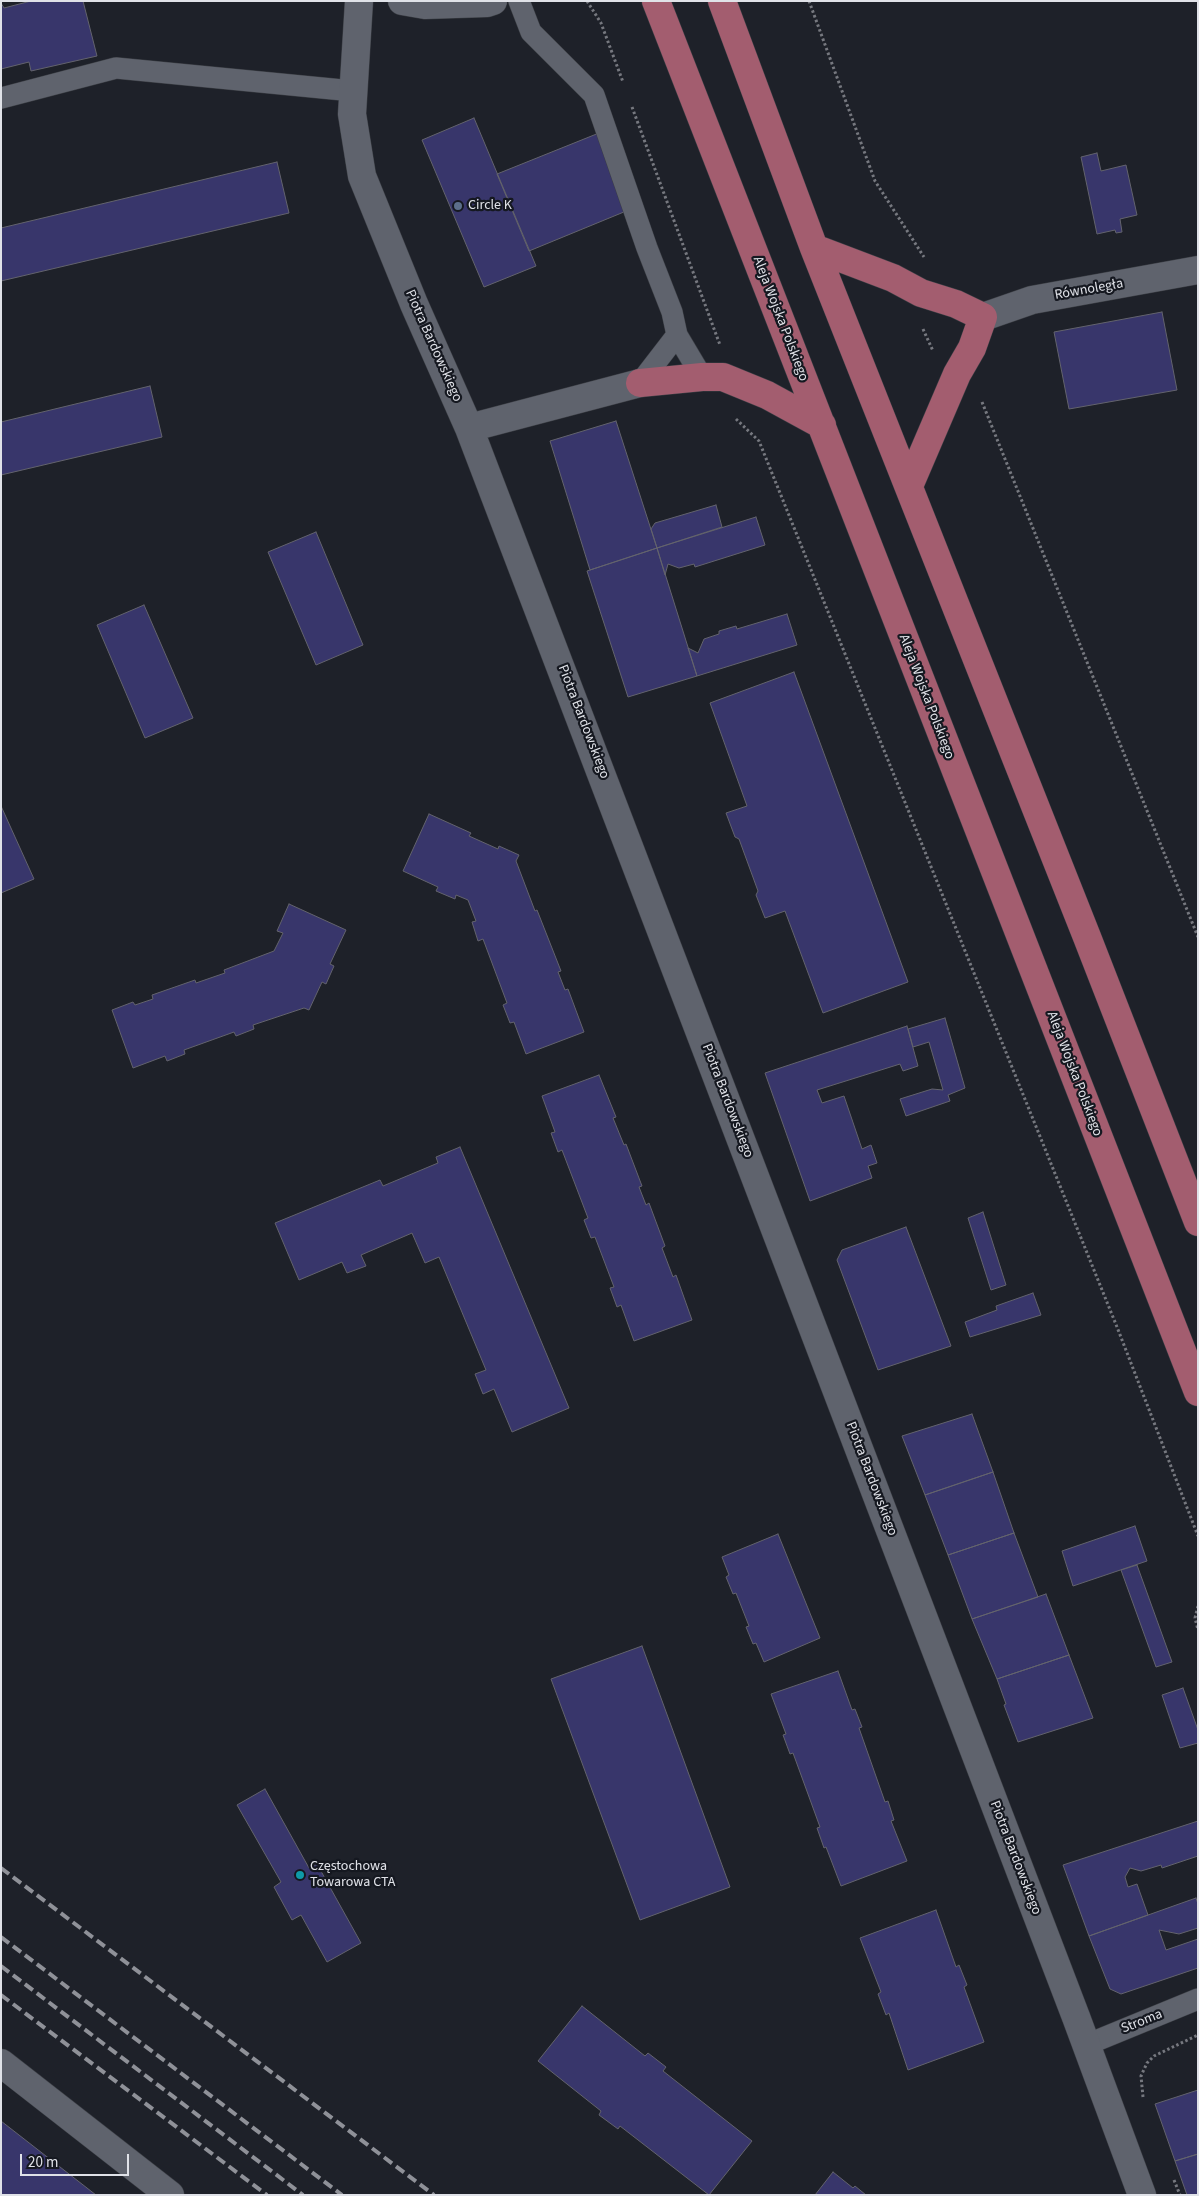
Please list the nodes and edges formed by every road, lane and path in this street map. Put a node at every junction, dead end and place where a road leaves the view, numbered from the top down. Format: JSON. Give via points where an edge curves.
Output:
{"nodes":[{"id":1,"x":359,"y":1,"type":"edge"},
{"id":2,"x":402,"y":1,"type":"edge"},
{"id":3,"x":493,"y":1,"type":"edge"},
{"id":4,"x":519,"y":1,"type":"edge"},
{"id":5,"x":587,"y":1,"type":"edge"},
{"id":6,"x":656,"y":1,"type":"edge"},
{"id":7,"x":722,"y":1,"type":"edge"},
{"id":8,"x":809,"y":1,"type":"edge"},
{"id":9,"x":626,"y":89,"type":"dead end"},
{"id":10,"x":353,"y":90,"type":"junction"},
{"id":11,"x":1,"y":98,"type":"edge"},
{"id":12,"x":629,"y":98,"type":"dead end"},
{"id":13,"x":814,"y":248,"type":"junction"},
{"id":14,"x":1198,"y":270,"type":"edge"},
{"id":15,"x":922,"y":292,"type":"junction"},
{"id":16,"x":982,"y":318,"type":"junction"},
{"id":17,"x":676,"y":335,"type":"junction"},
{"id":18,"x":722,"y":348,"type":"dead end"},
{"id":19,"x":957,"y":374,"type":"junction"},
{"id":20,"x":702,"y":377,"type":"junction"},
{"id":21,"x":640,"y":384,"type":"junction"},
{"id":22,"x":732,"y":416,"type":"dead end"},
{"id":23,"x":822,"y":425,"type":"junction"},
{"id":24,"x":469,"y":428,"type":"junction"},
{"id":25,"x":909,"y":486,"type":"junction"},
{"id":26,"x":1198,"y":937,"type":"edge"},
{"id":27,"x":1198,"y":1222,"type":"edge"},
{"id":28,"x":1198,"y":1392,"type":"edge"},
{"id":29,"x":1198,"y":1536,"type":"edge"},
{"id":30,"x":1198,"y":1606,"type":"edge"},
{"id":31,"x":1198,"y":1630,"type":"edge"},
{"id":32,"x":1198,"y":1999,"type":"edge"},
{"id":33,"x":1198,"y":2035,"type":"edge"},
{"id":34,"x":1086,"y":2044,"type":"junction"},
{"id":35,"x":1,"y":2063,"type":"edge"},
{"id":36,"x":1146,"y":2106,"type":"dead end"},
{"id":37,"x":1173,"y":2177,"type":"dead end"},
{"id":38,"x":170,"y":2195,"type":"edge"},
{"id":39,"x":1142,"y":2195,"type":"edge"},
{"id":40,"x":1180,"y":2195,"type":"edge"}],
"edges":[{"from":1,"to":10,"type":"street","name":"Piotra Bardowskiego"},
{"from":2,"to":3,"type":"street","via":[[425,5]]},
{"from":4,"to":17,"type":"lane","via":[[531,32],[594,95],[646,248],[672,312]]},
{"from":5,"to":9,"type":"path","via":[[602,23]]},
{"from":6,"to":23,"type":"main road","name":"Aleja Wojska Polskiego"},
{"from":7,"to":13,"type":"main road"},
{"from":8,"to":15,"type":"path","via":[[875,181],[929,268]]},
{"from":10,"to":11,"type":"lane","via":[[116,68]]},
{"from":10,"to":24,"type":"street","name":"Piotra Bardowskiego","via":[[352,114],[362,176]]},
{"from":12,"to":18,"type":"path"},
{"from":13,"to":15,"type":"main road"},
{"from":13,"to":25,"type":"main road"},
{"from":14,"to":16,"type":"street","name":"Równoległa","via":[[1032,300]]},
{"from":15,"to":16,"type":"main road","via":[[956,304]]},
{"from":16,"to":19,"type":"main road","via":[[972,348]]},
{"from":17,"to":20,"type":"lane"},
{"from":17,"to":21,"type":"lane"},
{"from":19,"to":25,"type":"main road"},
{"from":19,"to":26,"type":"path","via":[[977,390]]},
{"from":20,"to":21,"type":"main road"},
{"from":20,"to":23,"type":"main road","via":[[723,377]]},
{"from":21,"to":24,"type":"street"},
{"from":22,"to":29,"type":"path","via":[[759,441],[1117,1327]]},
{"from":23,"to":28,"type":"main road","name":"Aleja Wojska Polskiego"},
{"from":24,"to":34,"type":"street","name":"Piotra Bardowskiego"},
{"from":25,"to":27,"type":"main road"},
{"from":30,"to":31,"type":"path","via":[[1195,1618]]},
{"from":32,"to":34,"type":"lane","name":"Stroma"},
{"from":33,"to":36,"type":"path","via":[[1154,2056],[1147,2063],[1140,2076]]},
{"from":34,"to":39,"type":"street","name":"Piotra Bardowskiego"},
{"from":35,"to":38,"type":"street"},
{"from":37,"to":40,"type":"path"}]}
